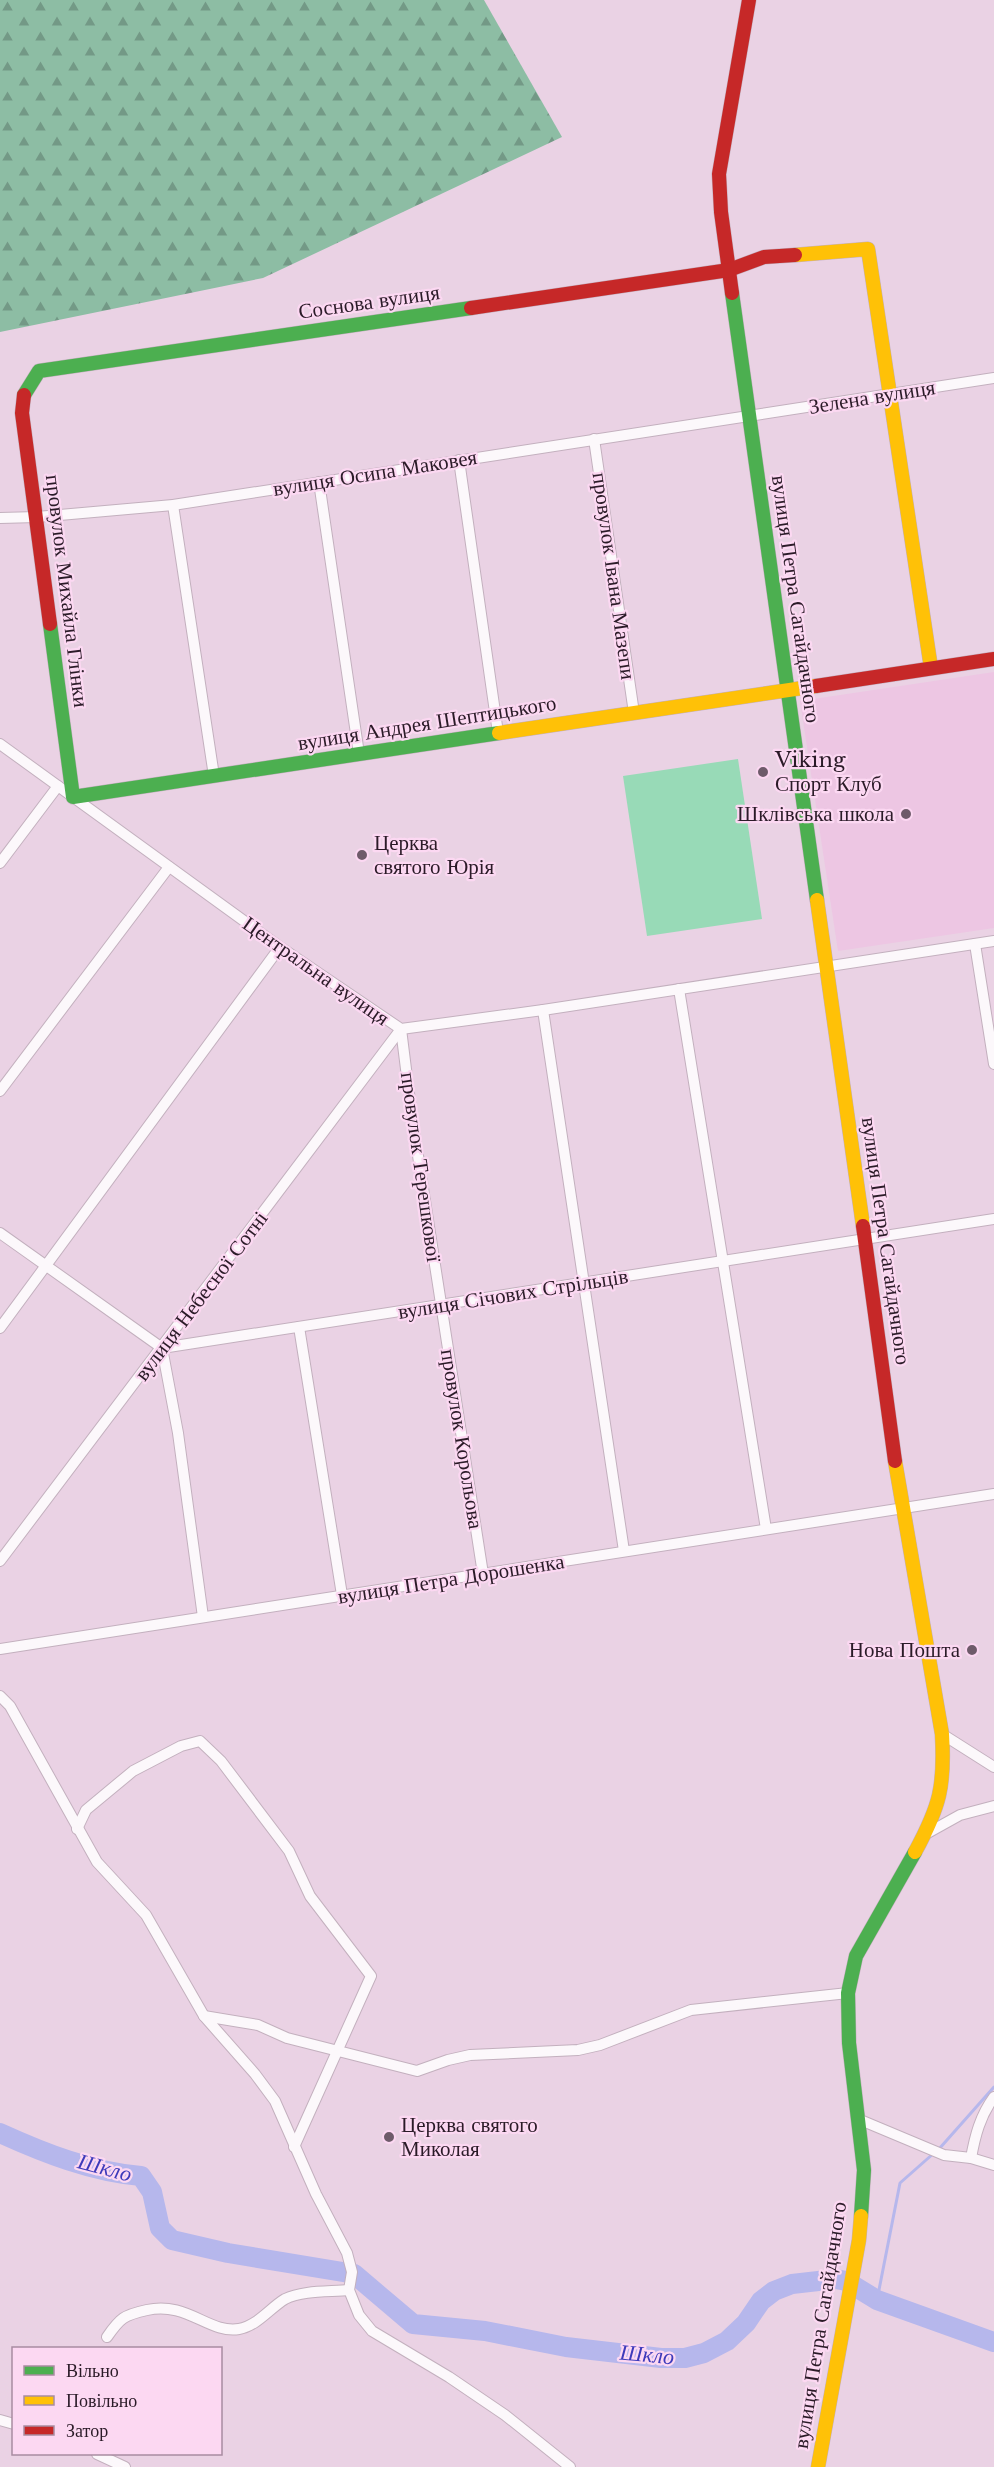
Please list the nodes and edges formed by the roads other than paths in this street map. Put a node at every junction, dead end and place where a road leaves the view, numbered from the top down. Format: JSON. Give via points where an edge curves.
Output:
{"nodes":[{"id":1,"x":749,"y":0,"type":"edge"},
{"id":2,"x":729,"y":270,"type":"junction"},
{"id":3,"x":994,"y":378,"type":"edge"},
{"id":4,"x":24,"y":391,"type":"joint"},
{"id":5,"x":890,"y":394,"type":"junction"},
{"id":6,"x":749,"y":416,"type":"junction"},
{"id":7,"x":594,"y":439,"type":"junction"},
{"id":8,"x":459,"y":460,"type":"junction"},
{"id":9,"x":319,"y":482,"type":"junction"},
{"id":10,"x":173,"y":504,"type":"junction"},
{"id":11,"x":37,"y":517,"type":"junction"},
{"id":12,"x":0,"y":518,"type":"edge"},
{"id":13,"x":994,"y":659,"type":"edge"},
{"id":14,"x":931,"y":668,"type":"junction"},
{"id":15,"x":788,"y":690,"type":"junction"},
{"id":16,"x":634,"y":713,"type":"junction"},
{"id":17,"x":498,"y":733,"type":"junction"},
{"id":18,"x":0,"y":744,"type":"edge"},
{"id":19,"x":359,"y":754,"type":"junction"},
{"id":20,"x":214,"y":776,"type":"junction"},
{"id":21,"x":58,"y":786,"type":"junction"},
{"id":22,"x":73,"y":797,"type":"junction"},
{"id":23,"x":0,"y":862,"type":"edge"},
{"id":24,"x":169,"y":867,"type":"junction"},
{"id":25,"x":994,"y":941,"type":"edge"},
{"id":26,"x":975,"y":944,"type":"junction"},
{"id":27,"x":280,"y":948,"type":"junction"},
{"id":28,"x":826,"y":968,"type":"junction"},
{"id":29,"x":679,"y":989,"type":"junction"},
{"id":30,"x":543,"y":1010,"type":"junction"},
{"id":31,"x":401,"y":1029,"type":"junction"},
{"id":32,"x":994,"y":1064,"type":"edge"},
{"id":33,"x":0,"y":1090,"type":"edge"},
{"id":34,"x":994,"y":1219,"type":"edge"},
{"id":35,"x":0,"y":1233,"type":"edge"},
{"id":36,"x":864,"y":1239,"type":"junction"},
{"id":37,"x":723,"y":1261,"type":"junction"},
{"id":38,"x":46,"y":1266,"type":"junction"},
{"id":39,"x":584,"y":1283,"type":"junction"},
{"id":40,"x":441,"y":1305,"type":"junction"},
{"id":41,"x":299,"y":1327,"type":"junction"},
{"id":42,"x":0,"y":1328,"type":"edge"},
{"id":43,"x":162,"y":1348,"type":"junction"},
{"id":44,"x":994,"y":1494,"type":"edge"},
{"id":45,"x":902,"y":1508,"type":"junction"},
{"id":46,"x":766,"y":1529,"type":"junction"},
{"id":47,"x":624,"y":1551,"type":"junction"},
{"id":48,"x":0,"y":1562,"type":"edge"},
{"id":49,"x":483,"y":1574,"type":"junction"},
{"id":50,"x":342,"y":1596,"type":"junction"},
{"id":51,"x":203,"y":1617,"type":"junction"},
{"id":52,"x":0,"y":1649,"type":"edge"},
{"id":53,"x":0,"y":1696,"type":"edge"},
{"id":54,"x":942,"y":1734,"type":"junction"},
{"id":55,"x":994,"y":1767,"type":"edge"},
{"id":56,"x":994,"y":1806,"type":"edge"},
{"id":57,"x":77,"y":1829,"type":"junction"},
{"id":58,"x":924,"y":1835,"type":"junction"},
{"id":59,"x":848,"y":1993,"type":"junction"},
{"id":60,"x":204,"y":2016,"type":"junction"},
{"id":61,"x":338,"y":2050,"type":"junction"},
{"id":62,"x":994,"y":2097,"type":"edge"},
{"id":63,"x":858,"y":2119,"type":"junction"},
{"id":64,"x":294,"y":2147,"type":"junction"},
{"id":65,"x":970,"y":2158,"type":"junction"},
{"id":66,"x":994,"y":2165,"type":"edge"},
{"id":67,"x":349,"y":2290,"type":"junction"},
{"id":68,"x":107,"y":2337,"type":"dead end"},
{"id":69,"x":99,"y":2455,"type":"edge"},
{"id":70,"x":125,"y":2467,"type":"edge"},
{"id":71,"x":570,"y":2467,"type":"edge"},
{"id":72,"x":818,"y":2467,"type":"edge"}],
"edges":[{"from":1,"to":2,"type":"street","name":"вулиця Петра Сагайдачного","via":[[719,174]]},
{"from":2,"to":4,"type":"street","name":"Соснова вулиця","via":[[39,371]]},
{"from":2,"to":5,"type":"street","name":"Соснова вулиця","via":[[764,257],[868,249]]},
{"from":2,"to":6,"type":"street","name":"вулиця Петра Сагайдачного"},
{"from":3,"to":5,"type":"street","name":"Зелена вулиця"},
{"from":4,"to":11,"type":"street","name":"провулок Михайла Глінки","via":[[22,413]]},
{"from":5,"to":6,"type":"street","name":"Зелена вулиця"},
{"from":5,"to":14,"type":"street"},
{"from":6,"to":7,"type":"street","name":"вулиця Осипа Маковея"},
{"from":6,"to":15,"type":"street","name":"вулиця Петра Сагайдачного"},
{"from":7,"to":8,"type":"street","name":"вулиця Осипа Маковея"},
{"from":7,"to":16,"type":"street","name":"провулок Івана Мазепи"},
{"from":8,"to":9,"type":"street","name":"вулиця Осипа Маковея"},
{"from":8,"to":17,"type":"street"},
{"from":9,"to":10,"type":"street","name":"вулиця Осипа Маковея"},
{"from":9,"to":19,"type":"street"},
{"from":10,"to":11,"type":"street","name":"вулиця Осипа Маковея"},
{"from":10,"to":20,"type":"street"},
{"from":11,"to":12,"type":"street","name":"вулиця Осипа Маковея"},
{"from":11,"to":22,"type":"street","name":"провулок Михайла Глінки"},
{"from":13,"to":14,"type":"street","name":"вулиця Андрея Шептицького"},
{"from":14,"to":15,"type":"street","name":"вулиця Андрея Шептицького"},
{"from":15,"to":16,"type":"street","name":"вулиця Андрея Шептицького"},
{"from":15,"to":28,"type":"street","name":"вулиця Петра Сагайдачного"},
{"from":16,"to":17,"type":"street","name":"вулиця Андрея Шептицького"},
{"from":17,"to":19,"type":"street","name":"вулиця Андрея Шептицького"},
{"from":18,"to":21,"type":"street","name":"Центральна вулиця"},
{"from":19,"to":20,"type":"street","name":"вулиця Андрея Шептицького"},
{"from":20,"to":22,"type":"street","name":"вулиця Андрея Шептицького"},
{"from":21,"to":22,"type":"street","name":"Центральна вулиця"},
{"from":21,"to":23,"type":"street"},
{"from":22,"to":24,"type":"street","name":"Центральна вулиця"},
{"from":24,"to":27,"type":"street","name":"Центральна вулиця"},
{"from":24,"to":33,"type":"street"},
{"from":25,"to":26,"type":"street","name":"Центральна вулиця"},
{"from":26,"to":28,"type":"street","name":"Центральна вулиця"},
{"from":26,"to":32,"type":"street"},
{"from":27,"to":31,"type":"street","name":"Центральна вулиця"},
{"from":27,"to":38,"type":"street"},
{"from":28,"to":29,"type":"street","name":"Центральна вулиця"},
{"from":28,"to":36,"type":"street","name":"вулиця Петра Сагайдачного"},
{"from":29,"to":30,"type":"street","name":"Центральна вулиця"},
{"from":29,"to":37,"type":"street"},
{"from":30,"to":31,"type":"street","name":"Центральна вулиця"},
{"from":30,"to":39,"type":"street"},
{"from":31,"to":40,"type":"street","name":"провулок Терешкової"},
{"from":31,"to":43,"type":"street","name":"вулиця Небесної Сотні"},
{"from":34,"to":36,"type":"street","name":"вулиця Січових Стрільців"},
{"from":35,"to":38,"type":"street"},
{"from":36,"to":37,"type":"street","name":"вулиця Січових Стрільців"},
{"from":36,"to":45,"type":"street","name":"вулиця Петра Сагайдачного"},
{"from":37,"to":39,"type":"street","name":"вулиця Січових Стрільців"},
{"from":37,"to":46,"type":"street"},
{"from":38,"to":42,"type":"street"},
{"from":38,"to":43,"type":"street"},
{"from":39,"to":40,"type":"street","name":"вулиця Січових Стрільців"},
{"from":39,"to":47,"type":"street"},
{"from":40,"to":41,"type":"street","name":"вулиця Січових Стрільців"},
{"from":40,"to":49,"type":"street","name":"провулок Корольова"},
{"from":41,"to":43,"type":"street","name":"вулиця Січових Стрільців"},
{"from":41,"to":50,"type":"street"},
{"from":43,"to":48,"type":"street","name":"вулиця Небесної Сотні"},
{"from":43,"to":51,"type":"street","via":[[178,1433]]},
{"from":44,"to":45,"type":"street","name":"вулиця Петра Дорошенка"},
{"from":45,"to":46,"type":"street","name":"вулиця Петра Дорошенка"},
{"from":45,"to":54,"type":"street","name":"вулиця Петра Сагайдачного"},
{"from":46,"to":47,"type":"street","name":"вулиця Петра Дорошенка"},
{"from":47,"to":49,"type":"street","name":"вулиця Петра Дорошенка"},
{"from":49,"to":50,"type":"street","name":"вулиця Петра Дорошенка"},
{"from":50,"to":51,"type":"street","name":"вулиця Петра Дорошенка"},
{"from":51,"to":52,"type":"street","name":"вулиця Петра Дорошенка"},
{"from":53,"to":57,"type":"street","via":[[10,1706]]},
{"from":54,"to":55,"type":"street"},
{"from":54,"to":58,"type":"street","name":"вулиця Петра Сагайдачного","via":[[944,1769],[939,1802]]},
{"from":56,"to":58,"type":"street","via":[[960,1815]]},
{"from":57,"to":60,"type":"street","via":[[97,1862],[146,1915]]},
{"from":57,"to":61,"type":"street","via":[[86,1810],[133,1771],[181,1746],[200,1741],[221,1761],[289,1851],[310,1896],[371,1976]]},
{"from":58,"to":59,"type":"street","name":"вулиця Петра Сагайдачного","via":[[856,1956]]},
{"from":59,"to":61,"type":"street","via":[[691,2010],[578,2050],[470,2055],[417,2072]]},
{"from":59,"to":63,"type":"street","name":"вулиця Петра Сагайдачного"},
{"from":60,"to":61,"type":"street","via":[[258,2025],[287,2038]]},
{"from":60,"to":64,"type":"street","via":[[275,2101]]},
{"from":61,"to":64,"type":"street"},
{"from":62,"to":65,"type":"street","via":[[976,2131]]},
{"from":63,"to":65,"type":"street","via":[[944,2155]]},
{"from":63,"to":72,"type":"street","name":"вулиця Петра Сагайдачного","via":[[864,2170],[859,2240]]},
{"from":64,"to":67,"type":"street","via":[[347,2253],[352,2272]]},
{"from":65,"to":66,"type":"street"},
{"from":67,"to":68,"type":"street","via":[[294,2296],[240,2329],[217,2326],[171,2308],[154,2308],[128,2314]]},
{"from":67,"to":71,"type":"street","via":[[359,2315],[372,2331],[505,2415]]},
{"from":69,"to":70,"type":"street"}]}
